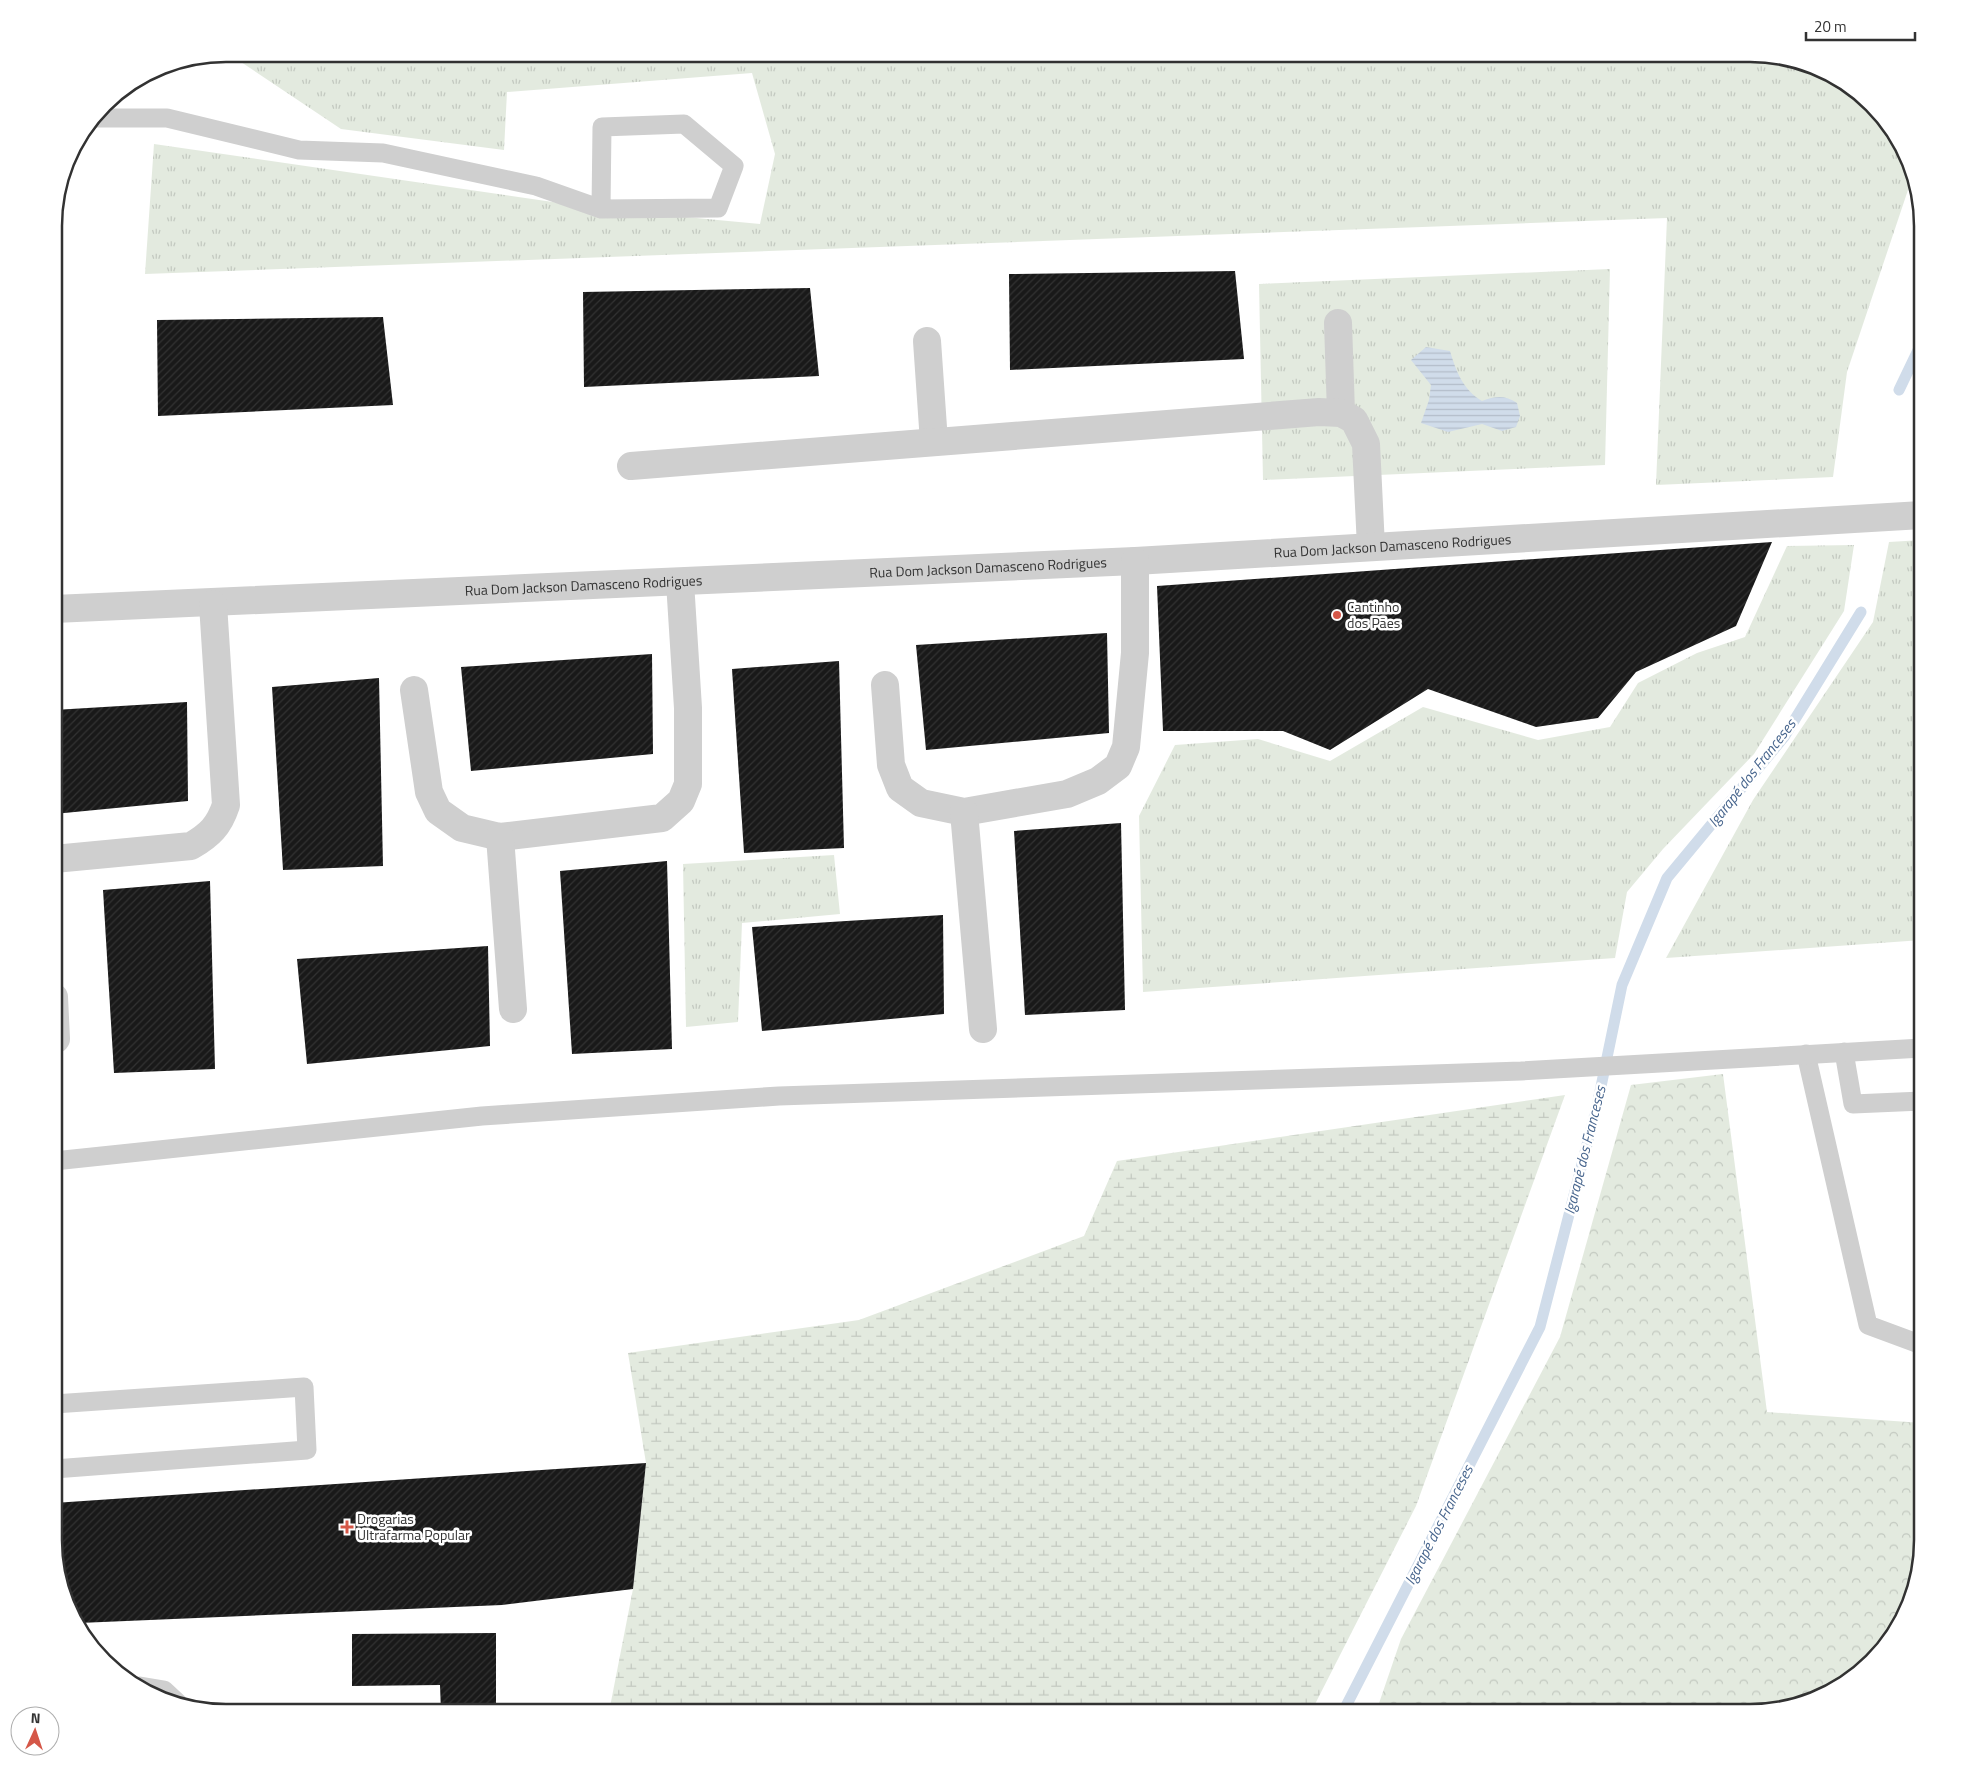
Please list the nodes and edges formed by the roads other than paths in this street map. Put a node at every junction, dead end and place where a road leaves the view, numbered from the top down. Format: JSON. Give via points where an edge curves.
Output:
{"nodes":[{"id":1,"x":103,"y":118,"type":"edge"},
{"id":2,"x":601,"y":208,"type":"junction"},
{"id":3,"x":1338,"y":323,"type":"dead end"},
{"id":4,"x":928,"y":341,"type":"dead end"},
{"id":5,"x":1341,"y":413,"type":"junction"},
{"id":6,"x":934,"y":442,"type":"junction"},
{"id":7,"x":631,"y":466,"type":"dead end"},
{"id":8,"x":1913,"y":516,"type":"edge"},
{"id":9,"x":1371,"y":547,"type":"junction"},
{"id":10,"x":1135,"y":561,"type":"junction"},
{"id":11,"x":680,"y":582,"type":"junction"},
{"id":12,"x":213,"y":604,"type":"junction"},
{"id":13,"x":63,"y":609,"type":"edge"},
{"id":14,"x":885,"y":685,"type":"dead end"},
{"id":15,"x":414,"y":690,"type":"dead end"},
{"id":16,"x":964,"y":812,"type":"junction"},
{"id":17,"x":500,"y":838,"type":"junction"},
{"id":18,"x":63,"y":857,"type":"edge"},
{"id":19,"x":512,"y":1009,"type":"dead end"},
{"id":20,"x":984,"y":1029,"type":"dead end"},
{"id":21,"x":1914,"y":1048,"type":"edge"},
{"id":22,"x":1844,"y":1052,"type":"junction"},
{"id":23,"x":1806,"y":1054,"type":"junction"},
{"id":24,"x":1914,"y":1101,"type":"edge"},
{"id":25,"x":63,"y":1160,"type":"edge"},
{"id":26,"x":1914,"y":1342,"type":"edge"},
{"id":27,"x":63,"y":1403,"type":"edge"},
{"id":28,"x":63,"y":1468,"type":"edge"}],
"edges":[{"from":1,"to":2,"type":"lane","via":[[167,118],[299,150],[383,153],[536,186]]},
{"from":2,"to":2,"type":"lane","via":[[718,208],[734,166],[684,124],[602,126]]},
{"from":3,"to":5,"type":"street"},
{"from":4,"to":6,"type":"street"},
{"from":5,"to":6,"type":"street","via":[[1319,412]]},
{"from":5,"to":9,"type":"street","via":[[1354,420],[1366,444]]},
{"from":6,"to":7,"type":"street"},
{"from":8,"to":9,"type":"street","name":"Rua Dom Jackson Damasceno Rodrigues"},
{"from":9,"to":10,"type":"street","name":"Rua Dom Jackson Damasceno Rodrigues"},
{"from":10,"to":11,"type":"street","name":"Rua Dom Jackson Damasceno Rodrigues"},
{"from":10,"to":16,"type":"street","via":[[1135,653],[1126,747],[1118,766],[1098,781],[1068,794]]},
{"from":11,"to":12,"type":"street","name":"Rua Dom Jackson Damasceno Rodrigues"},
{"from":11,"to":17,"type":"street","via":[[688,708],[688,784],[681,801],[662,818]]},
{"from":12,"to":13,"type":"street","name":"Rua Dom Jackson Damasceno Rodrigues"},
{"from":12,"to":18,"type":"street","via":[[226,805],[221,820],[209,835],[191,846]]},
{"from":14,"to":16,"type":"street","via":[[891,764],[900,788],[921,803]]},
{"from":15,"to":17,"type":"street","via":[[429,792],[438,811],[462,828]]},
{"from":16,"to":20,"type":"street"},
{"from":17,"to":19,"type":"street"},
{"from":21,"to":22,"type":"lane"},
{"from":22,"to":23,"type":"lane"},
{"from":22,"to":24,"type":"lane","via":[[1852,1104]]},
{"from":23,"to":25,"type":"lane","via":[[1521,1071],[779,1096],[482,1116]]},
{"from":23,"to":26,"type":"lane","via":[[1868,1325]]},
{"from":27,"to":28,"type":"lane","via":[[304,1386],[307,1450]]}]}
